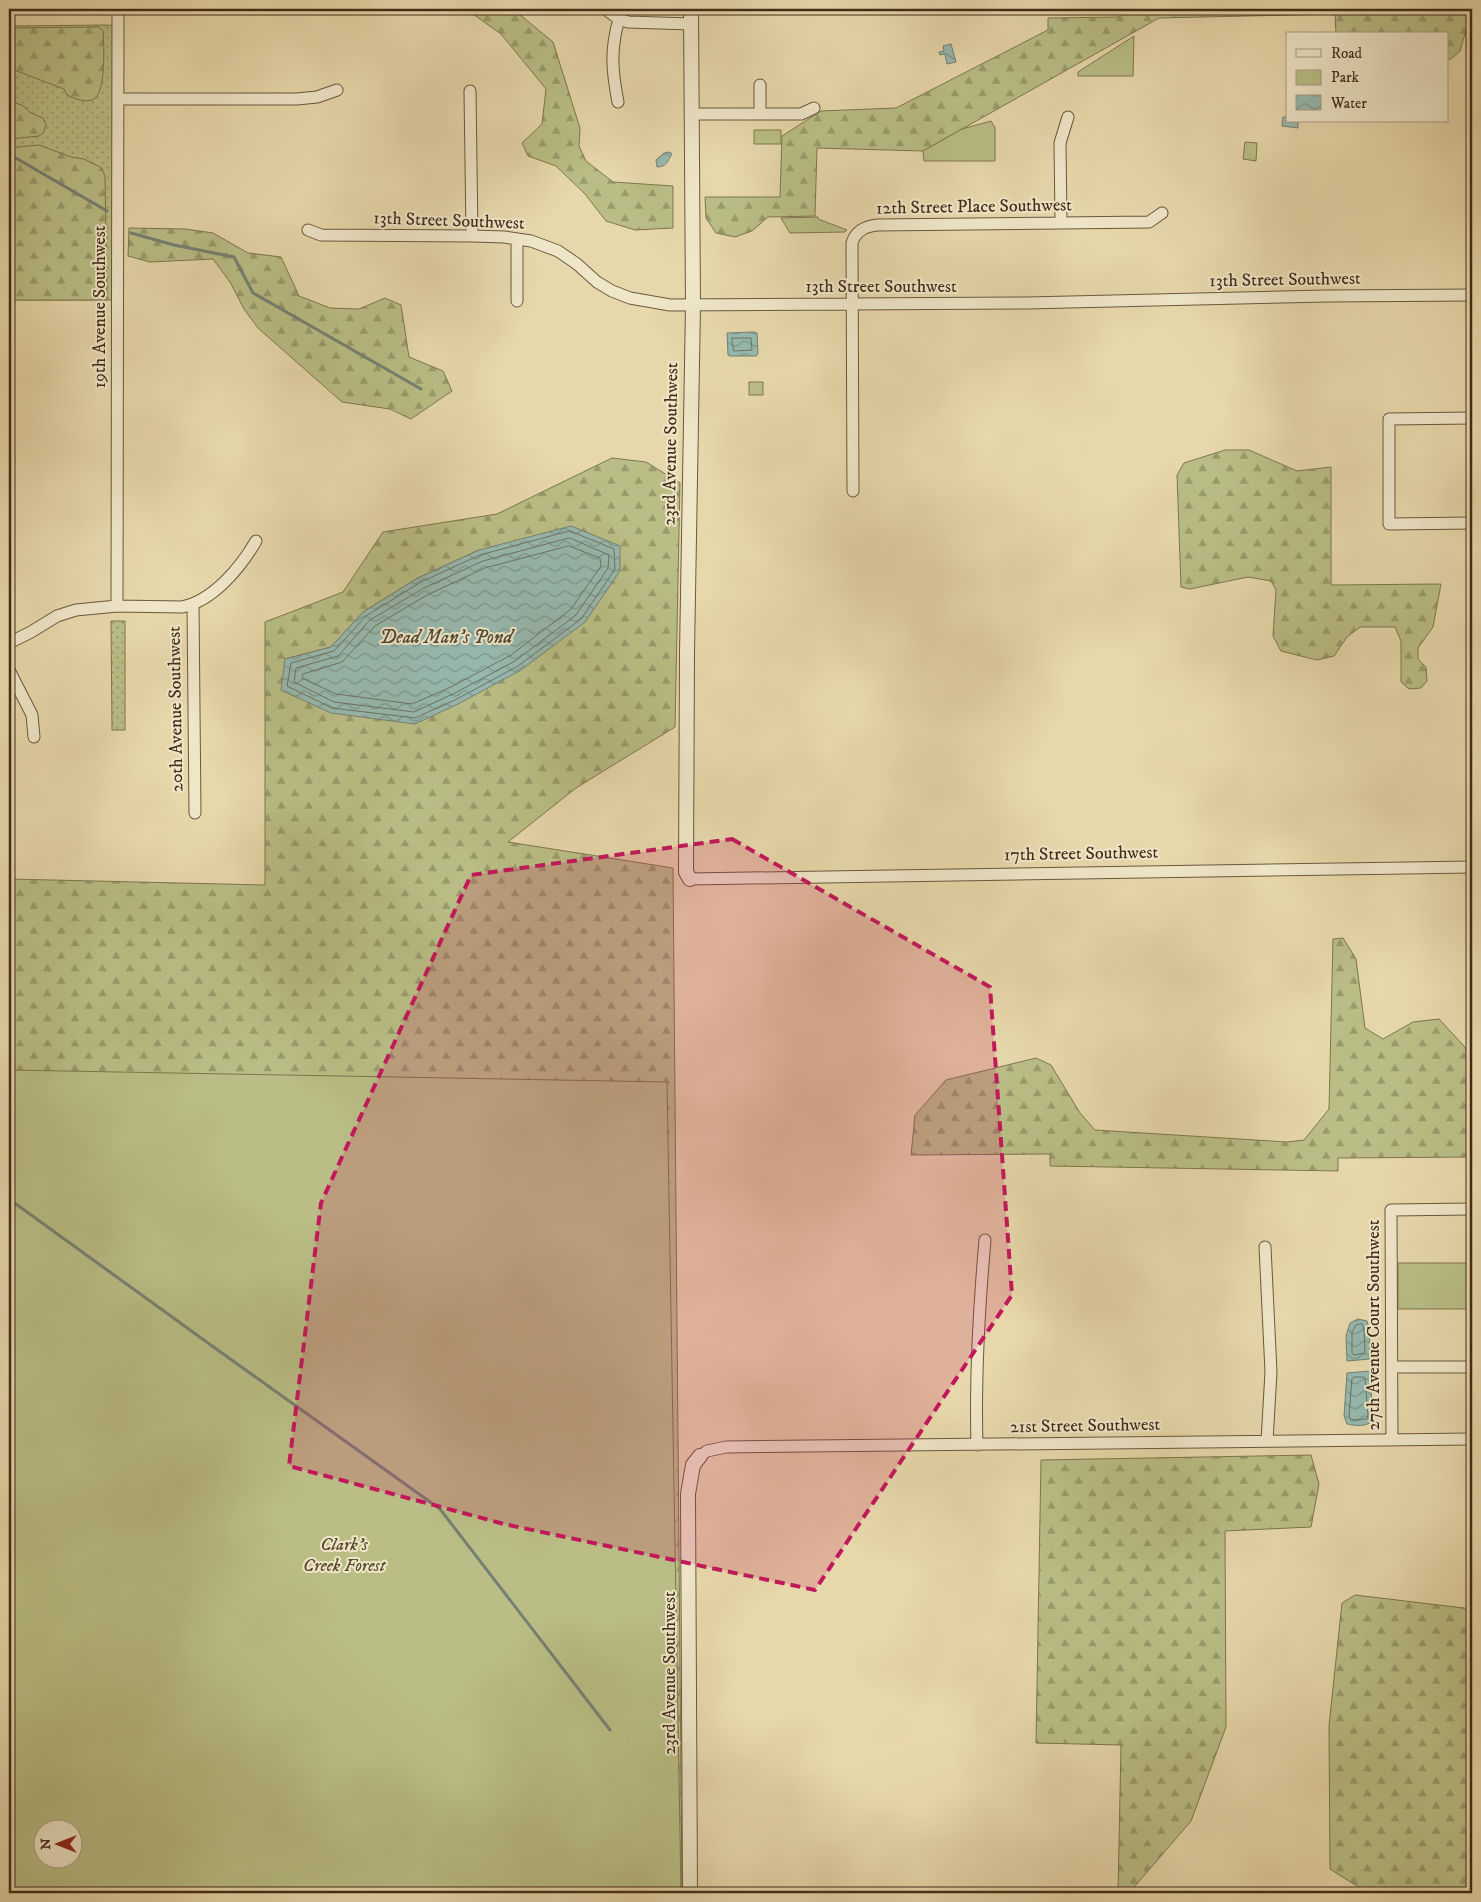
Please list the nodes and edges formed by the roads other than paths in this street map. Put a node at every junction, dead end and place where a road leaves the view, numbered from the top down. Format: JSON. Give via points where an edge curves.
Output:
{"nodes":[{"id":1,"x":118,"y":9,"type":"edge"},
{"id":2,"x":604,"y":9,"type":"edge"},
{"id":3,"x":691,"y":9,"type":"edge"},
{"id":4,"x":619,"y":19,"type":"junction"},
{"id":5,"x":691,"y":24,"type":"junction"},
{"id":6,"x":760,"y":85,"type":"dead end"},
{"id":7,"x":337,"y":90,"type":"dead end"},
{"id":8,"x":470,"y":91,"type":"dead end"},
{"id":9,"x":118,"y":99,"type":"junction"},
{"id":10,"x":618,"y":102,"type":"dead end"},
{"id":11,"x":814,"y":108,"type":"dead end"},
{"id":12,"x":691,"y":114,"type":"junction"},
{"id":13,"x":760,"y":114,"type":"junction"},
{"id":14,"x":1068,"y":117,"type":"dead end"},
{"id":15,"x":1162,"y":213,"type":"dead end"},
{"id":16,"x":1061,"y":223,"type":"junction"},
{"id":17,"x":308,"y":230,"type":"dead end"},
{"id":18,"x":472,"y":236,"type":"junction"},
{"id":19,"x":517,"y":239,"type":"junction"},
{"id":20,"x":1472,"y":295,"type":"edge"},
{"id":21,"x":517,"y":301,"type":"dead end"},
{"id":22,"x":853,"y":304,"type":"junction"},
{"id":23,"x":693,"y":306,"type":"junction"},
{"id":24,"x":1472,"y":418,"type":"edge"},
{"id":25,"x":853,"y":491,"type":"dead end"},
{"id":26,"x":1472,"y":523,"type":"edge"},
{"id":27,"x":256,"y":541,"type":"dead end"},
{"id":28,"x":193,"y":605,"type":"junction"},
{"id":29,"x":117,"y":606,"type":"junction"},
{"id":30,"x":9,"y":643,"type":"edge"},
{"id":31,"x":9,"y":670,"type":"edge"},
{"id":32,"x":34,"y":737,"type":"dead end"},
{"id":33,"x":195,"y":813,"type":"dead end"},
{"id":34,"x":1472,"y":867,"type":"edge"},
{"id":35,"x":690,"y":879,"type":"joint"},
{"id":36,"x":1472,"y":1209,"type":"edge"},
{"id":37,"x":985,"y":1240,"type":"dead end"},
{"id":38,"x":1264,"y":1247,"type":"dead end"},
{"id":39,"x":1392,"y":1367,"type":"junction"},
{"id":40,"x":1472,"y":1367,"type":"edge"},
{"id":41,"x":1472,"y":1439,"type":"edge"},
{"id":42,"x":1392,"y":1440,"type":"junction"},
{"id":43,"x":1267,"y":1441,"type":"junction"},
{"id":44,"x":977,"y":1445,"type":"junction"},
{"id":45,"x":700,"y":1456,"type":"joint"},
{"id":46,"x":690,"y":1893,"type":"edge"}],
"edges":[{"from":1,"to":9,"type":"street","name":"19th Avenue Southwest"},
{"from":2,"to":4,"type":"street"},
{"from":3,"to":5,"type":"street","name":"23rd Avenue Southwest"},
{"from":4,"to":5,"type":"street","via":[[636,23]]},
{"from":4,"to":10,"type":"street","via":[[612,57]]},
{"from":5,"to":12,"type":"street","name":"23rd Avenue Southwest"},
{"from":6,"to":13,"type":"street"},
{"from":7,"to":9,"type":"street","via":[[297,99]]},
{"from":8,"to":18,"type":"street"},
{"from":9,"to":29,"type":"street","name":"19th Avenue Southwest"},
{"from":11,"to":13,"type":"street","via":[[801,114]]},
{"from":12,"to":13,"type":"street"},
{"from":12,"to":23,"type":"street","name":"23rd Avenue Southwest"},
{"from":14,"to":16,"type":"street","via":[[1060,143]]},
{"from":15,"to":16,"type":"street","name":"12th Street Place Southwest","via":[[1149,222]]},
{"from":16,"to":22,"type":"street","name":"12th Street Place Southwest","via":[[878,225],[864,228],[852,243]]},
{"from":17,"to":18,"type":"street","name":"13th Street Southwest","via":[[337,236]]},
{"from":18,"to":19,"type":"street","name":"13th Street Southwest"},
{"from":19,"to":21,"type":"street"},
{"from":19,"to":23,"type":"street","name":"13th Street Southwest","via":[[558,251],[597,282],[630,298],[655,304]]},
{"from":20,"to":22,"type":"street","name":"13th Street Southwest"},
{"from":22,"to":23,"type":"street","name":"13th Street Southwest"},
{"from":22,"to":25,"type":"street","name":"12th Street Place Southwest"},
{"from":23,"to":35,"type":"street","name":"23rd Avenue Southwest","via":[[687,652],[686,872]]},
{"from":24,"to":26,"type":"street","via":[[1389,419],[1389,524]]},
{"from":27,"to":28,"type":"street","via":[[234,573]]},
{"from":28,"to":29,"type":"street"},
{"from":28,"to":33,"type":"street","name":"20th Avenue Southwest"},
{"from":29,"to":30,"type":"street","via":[[65,613]]},
{"from":31,"to":32,"type":"street","via":[[32,715]]},
{"from":34,"to":35,"type":"street","name":"17th Street Southwest"},
{"from":36,"to":39,"type":"street","name":"27th Avenue Court Southwest","via":[[1391,1210]]},
{"from":37,"to":44,"type":"street","via":[[978,1341]]},
{"from":38,"to":43,"type":"street","via":[[1271,1372]]},
{"from":39,"to":40,"type":"street"},
{"from":39,"to":42,"type":"street","name":"27th Avenue Court Southwest"},
{"from":41,"to":42,"type":"street","name":"21st Street Southwest"},
{"from":42,"to":43,"type":"street","name":"21st Street Southwest"},
{"from":43,"to":44,"type":"street","name":"21st Street Southwest"},
{"from":44,"to":45,"type":"street","name":"21st Street Southwest","via":[[726,1447]]},
{"from":45,"to":46,"type":"street","name":"23rd Avenue Southwest","via":[[693,1465],[688,1494]]}]}
